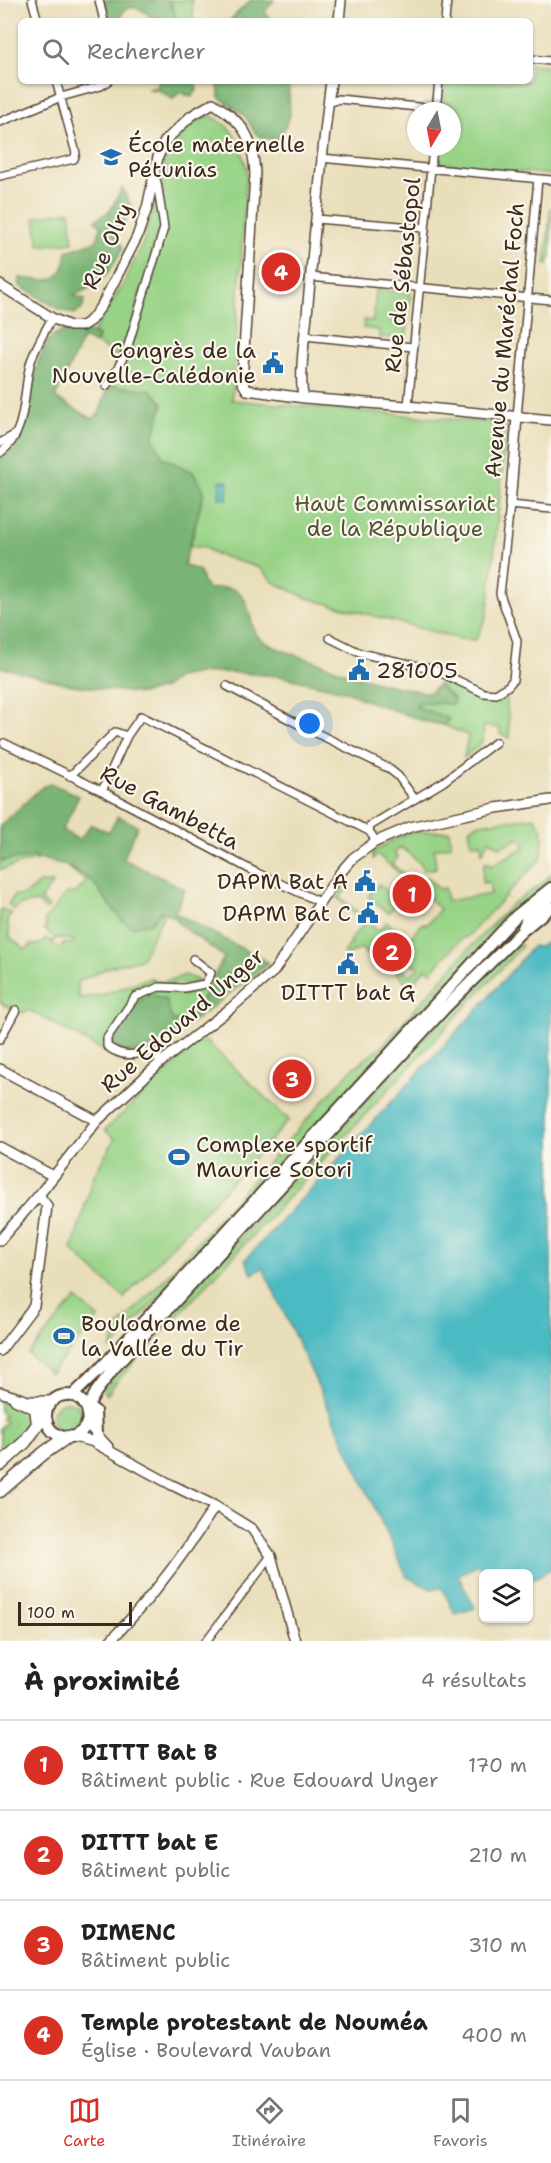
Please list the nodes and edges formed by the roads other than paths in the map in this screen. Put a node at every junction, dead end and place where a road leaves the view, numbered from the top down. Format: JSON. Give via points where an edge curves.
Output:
{"nodes":[{"id":1,"x":32,"y":0,"type":"edge"},
{"id":2,"x":99,"y":0,"type":"edge"},
{"id":3,"x":341,"y":0,"type":"edge"},
{"id":4,"x":447,"y":0,"type":"edge"},
{"id":5,"x":37,"y":18,"type":"edge"},
{"id":6,"x":103,"y":18,"type":"edge"},
{"id":7,"x":339,"y":18,"type":"edge"},
{"id":8,"x":445,"y":18,"type":"edge"},
{"id":9,"x":533,"y":59,"type":"edge"},
{"id":10,"x":551,"y":61,"type":"edge"},
{"id":11,"x":57,"y":84,"type":"edge"},
{"id":12,"x":102,"y":84,"type":"edge"},
{"id":13,"x":331,"y":84,"type":"edge"},
{"id":14,"x":439,"y":84,"type":"edge"},
{"id":15,"x":61,"y":97,"type":"junction"},
{"id":16,"x":438,"y":102,"type":"edge"},
{"id":17,"x":328,"y":103,"type":"junction"},
{"id":18,"x":407,"y":107,"type":"edge"},
{"id":19,"x":0,"y":122,"type":"edge"},
{"id":20,"x":432,"y":156,"type":"edge"},
{"id":21,"x":321,"y":158,"type":"junction"},
{"id":22,"x":431,"y":168,"type":"junction"},
{"id":23,"x":0,"y":176,"type":"edge"},
{"id":24,"x":153,"y":177,"type":"junction"},
{"id":25,"x":538,"y":179,"type":"junction"},
{"id":26,"x":551,"y":180,"type":"edge"},
{"id":27,"x":316,"y":219,"type":"junction"},
{"id":28,"x":425,"y":228,"type":"junction"},
{"id":29,"x":310,"y":277,"type":"junction"},
{"id":30,"x":0,"y":285,"type":"edge"},
{"id":31,"x":419,"y":288,"type":"junction"},
{"id":32,"x":528,"y":298,"type":"junction"},
{"id":33,"x":551,"y":300,"type":"edge"},
{"id":34,"x":52,"y":318,"type":"junction"},
{"id":35,"x":305,"y":336,"type":"junction"},
{"id":36,"x":414,"y":347,"type":"junction"},
{"id":37,"x":302,"y":383,"type":"junction"},
{"id":38,"x":106,"y":386,"type":"dead end"},
{"id":39,"x":265,"y":392,"type":"junction"},
{"id":40,"x":304,"y":398,"type":"junction"},
{"id":41,"x":408,"y":406,"type":"junction"},
{"id":42,"x":517,"y":417,"type":"junction"},
{"id":43,"x":551,"y":420,"type":"edge"},
{"id":44,"x":16,"y":434,"type":"junction"},
{"id":45,"x":0,"y":445,"type":"edge"},
{"id":46,"x":0,"y":453,"type":"edge"},
{"id":47,"x":510,"y":505,"type":"junction"},
{"id":48,"x":551,"y":509,"type":"edge"},
{"id":49,"x":330,"y":638,"type":"dead end"},
{"id":50,"x":227,"y":686,"type":"dead end"},
{"id":51,"x":126,"y":736,"type":"junction"},
{"id":52,"x":496,"y":742,"type":"dead end"},
{"id":53,"x":4,"y":743,"type":"dead end"},
{"id":54,"x":70,"y":776,"type":"junction"},
{"id":55,"x":102,"y":791,"type":"junction"},
{"id":56,"x":414,"y":798,"type":"junction"},
{"id":57,"x":551,"y":800,"type":"edge"},
{"id":58,"x":551,"y":805,"type":"edge"},
{"id":59,"x":496,"y":808,"type":"junction"},
{"id":60,"x":369,"y":831,"type":"junction"},
{"id":61,"x":376,"y":841,"type":"junction"},
{"id":62,"x":551,"y":888,"type":"edge"},
{"id":63,"x":551,"y":897,"type":"edge"},
{"id":64,"x":320,"y":902,"type":"junction"},
{"id":65,"x":551,"y":907,"type":"edge"},
{"id":66,"x":522,"y":931,"type":"junction"},
{"id":67,"x":192,"y":958,"type":"dead end"},
{"id":68,"x":16,"y":1010,"type":"dead end"},
{"id":69,"x":0,"y":1039,"type":"edge"},
{"id":70,"x":160,"y":1062,"type":"junction"},
{"id":71,"x":0,"y":1069,"type":"edge"},
{"id":72,"x":97,"y":1121,"type":"junction"},
{"id":73,"x":0,"y":1147,"type":"edge"},
{"id":74,"x":53,"y":1176,"type":"junction"},
{"id":75,"x":39,"y":1195,"type":"junction"},
{"id":76,"x":1,"y":1236,"type":"edge"},
{"id":77,"x":0,"y":1351,"type":"edge"},
{"id":78,"x":113,"y":1369,"type":"junction"},
{"id":79,"x":0,"y":1392,"type":"edge"},
{"id":80,"x":72,"y":1396,"type":"junction"},
{"id":81,"x":16,"y":1399,"type":"junction"},
{"id":82,"x":54,"y":1401,"type":"junction"},
{"id":83,"x":38,"y":1402,"type":"junction"},
{"id":84,"x":88,"y":1414,"type":"junction"},
{"id":85,"x":47,"y":1422,"type":"junction"},
{"id":86,"x":96,"y":1435,"type":"junction"},
{"id":87,"x":70,"y":1437,"type":"junction"},
{"id":88,"x":114,"y":1454,"type":"junction"},
{"id":89,"x":0,"y":1465,"type":"edge"},
{"id":90,"x":0,"y":1474,"type":"edge"},
{"id":91,"x":0,"y":1491,"type":"edge"},
{"id":92,"x":215,"y":1506,"type":"junction"},
{"id":93,"x":271,"y":1556,"type":"junction"},
{"id":94,"x":110,"y":1641,"type":"edge"},
{"id":95,"x":206,"y":1641,"type":"edge"},
{"id":96,"x":295,"y":1641,"type":"edge"}],
"edges":[{"from":1,"to":5,"type":"street"},
{"from":2,"to":6,"type":"street"},
{"from":3,"to":7,"type":"street"},
{"from":4,"to":8,"type":"street"},
{"from":9,"to":10,"type":"street"},
{"from":11,"to":15,"type":"street"},
{"from":12,"to":15,"type":"street"},
{"from":13,"to":17,"type":"street"},
{"from":14,"to":16,"type":"street"},
{"from":15,"to":19,"type":"street"},
{"from":15,"to":23,"type":"street","via":[[76,153],[74,159]]},
{"from":17,"to":18,"type":"street","via":[[339,99]]},
{"from":17,"to":21,"type":"street"},
{"from":20,"to":22,"type":"street","name":"Rue de Sébastopol"},
{"from":21,"to":22,"type":"street"},
{"from":21,"to":27,"type":"street"},
{"from":22,"to":25,"type":"street"},
{"from":22,"to":28,"type":"street","name":"Rue de Sébastopol"},
{"from":24,"to":34,"type":"street","name":"Rue Olry","via":[[137,237],[102,305],[82,326],[70,326]]},
{"from":24,"to":38,"type":"street","via":[[164,228],[127,349]]},
{"from":24,"to":39,"type":"street","name":"Rue Olry","via":[[165,141],[209,104],[236,121],[251,143],[255,174],[242,382],[247,390]]},
{"from":25,"to":26,"type":"street"},
{"from":25,"to":32,"type":"street","name":"Avenue du Maréchal Foch"},
{"from":27,"to":28,"type":"street"},
{"from":27,"to":29,"type":"street"},
{"from":28,"to":31,"type":"street","name":"Rue de Sébastopol"},
{"from":29,"to":31,"type":"street"},
{"from":29,"to":35,"type":"street"},
{"from":30,"to":34,"type":"street","name":"Rue Olry"},
{"from":31,"to":32,"type":"street"},
{"from":31,"to":36,"type":"street","name":"Rue de Sébastopol"},
{"from":32,"to":33,"type":"street"},
{"from":32,"to":42,"type":"street","name":"Avenue du Maréchal Foch"},
{"from":34,"to":44,"type":"street","via":[[31,359]]},
{"from":35,"to":36,"type":"street"},
{"from":35,"to":37,"type":"street"},
{"from":36,"to":41,"type":"street","name":"Rue de Sébastopol"},
{"from":37,"to":39,"type":"street","via":[[296,392]]},
{"from":37,"to":40,"type":"street"},
{"from":39,"to":40,"type":"street"},
{"from":40,"to":41,"type":"street"},
{"from":41,"to":42,"type":"street"},
{"from":42,"to":43,"type":"street"},
{"from":42,"to":47,"type":"street","name":"Avenue du Maréchal Foch"},
{"from":44,"to":45,"type":"street"},
{"from":44,"to":46,"type":"street","via":[[10,446]]},
{"from":47,"to":48,"type":"street"},
{"from":47,"to":49,"type":"street","via":[[500,590],[517,641],[513,680],[508,686],[496,694],[483,693],[441,672],[360,653]]},
{"from":50,"to":56,"type":"street","via":[[388,768]]},
{"from":51,"to":54,"type":"street","via":[[115,732]]},
{"from":51,"to":55,"type":"street"},
{"from":51,"to":60,"type":"street","via":[[141,716]]},
{"from":52,"to":56,"type":"street"},
{"from":53,"to":54,"type":"street","name":"Rue Gambetta"},
{"from":54,"to":55,"type":"street","name":"Rue Gambetta"},
{"from":55,"to":64,"type":"street","name":"Rue Gambetta"},
{"from":56,"to":60,"type":"street","via":[[370,826]]},
{"from":57,"to":59,"type":"street","name":"Rue Edouard Unger"},
{"from":58,"to":59,"type":"street","name":"Rue Edouard Unger"},
{"from":59,"to":61,"type":"street","name":"Rue Edouard Unger","via":[[410,826]]},
{"from":60,"to":61,"type":"street"},
{"from":61,"to":64,"type":"street","name":"Rue Edouard Unger","via":[[346,865]]},
{"from":62,"to":80,"type":"main road","via":[[516,916]]},
{"from":63,"to":66,"type":"main road","via":[[528,916]]},
{"from":64,"to":70,"type":"street","name":"Rue Edouard Unger","via":[[274,971]]},
{"from":65,"to":66,"type":"main road"},
{"from":66,"to":78,"type":"main road","via":[[444,1009]]},
{"from":67,"to":70,"type":"street","via":[[211,973],[205,984],[159,987],[135,997],[107,1038],[107,1046],[117,1054],[152,1052]]},
{"from":68,"to":69,"type":"street"},
{"from":70,"to":72,"type":"street","name":"Rue Edouard Unger"},
{"from":71,"to":72,"type":"street"},
{"from":72,"to":74,"type":"street","name":"Rue Edouard Unger"},
{"from":73,"to":74,"type":"street"},
{"from":74,"to":75,"type":"street","name":"Rue Edouard Unger"},
{"from":75,"to":76,"type":"street","name":"Rue Edouard Unger"},
{"from":75,"to":77,"type":"street","via":[[47,1206],[34,1306]]},
{"from":78,"to":84,"type":"main road","via":[[96,1392]]},
{"from":78,"to":86,"type":"main road","via":[[99,1394]]},
{"from":79,"to":81,"type":"street"},
{"from":80,"to":82,"type":"main road"},
{"from":80,"to":84,"type":"main road","via":[[81,1401]]},
{"from":81,"to":83,"type":"street"},
{"from":81,"to":89,"type":"highway","via":[[36,1408],[38,1424]]},
{"from":82,"to":83,"type":"street"},
{"from":82,"to":85,"type":"main road","via":[[48,1409]]},
{"from":83,"to":85,"type":"street"},
{"from":84,"to":86,"type":"street"},
{"from":84,"to":87,"type":"main road","via":[[83,1430]]},
{"from":85,"to":87,"type":"main road","via":[[55,1434]]},
{"from":85,"to":90,"type":"highway","via":[[33,1444]]},
{"from":86,"to":88,"type":"street"},
{"from":87,"to":88,"type":"street","via":[[91,1441]]},
{"from":87,"to":91,"type":"highway","via":[[44,1453]]},
{"from":88,"to":92,"type":"street"},
{"from":92,"to":93,"type":"street","via":[[252,1529]]},
{"from":92,"to":94,"type":"street","via":[[164,1582]]},
{"from":93,"to":95,"type":"street"},
{"from":93,"to":96,"type":"street"}]}
